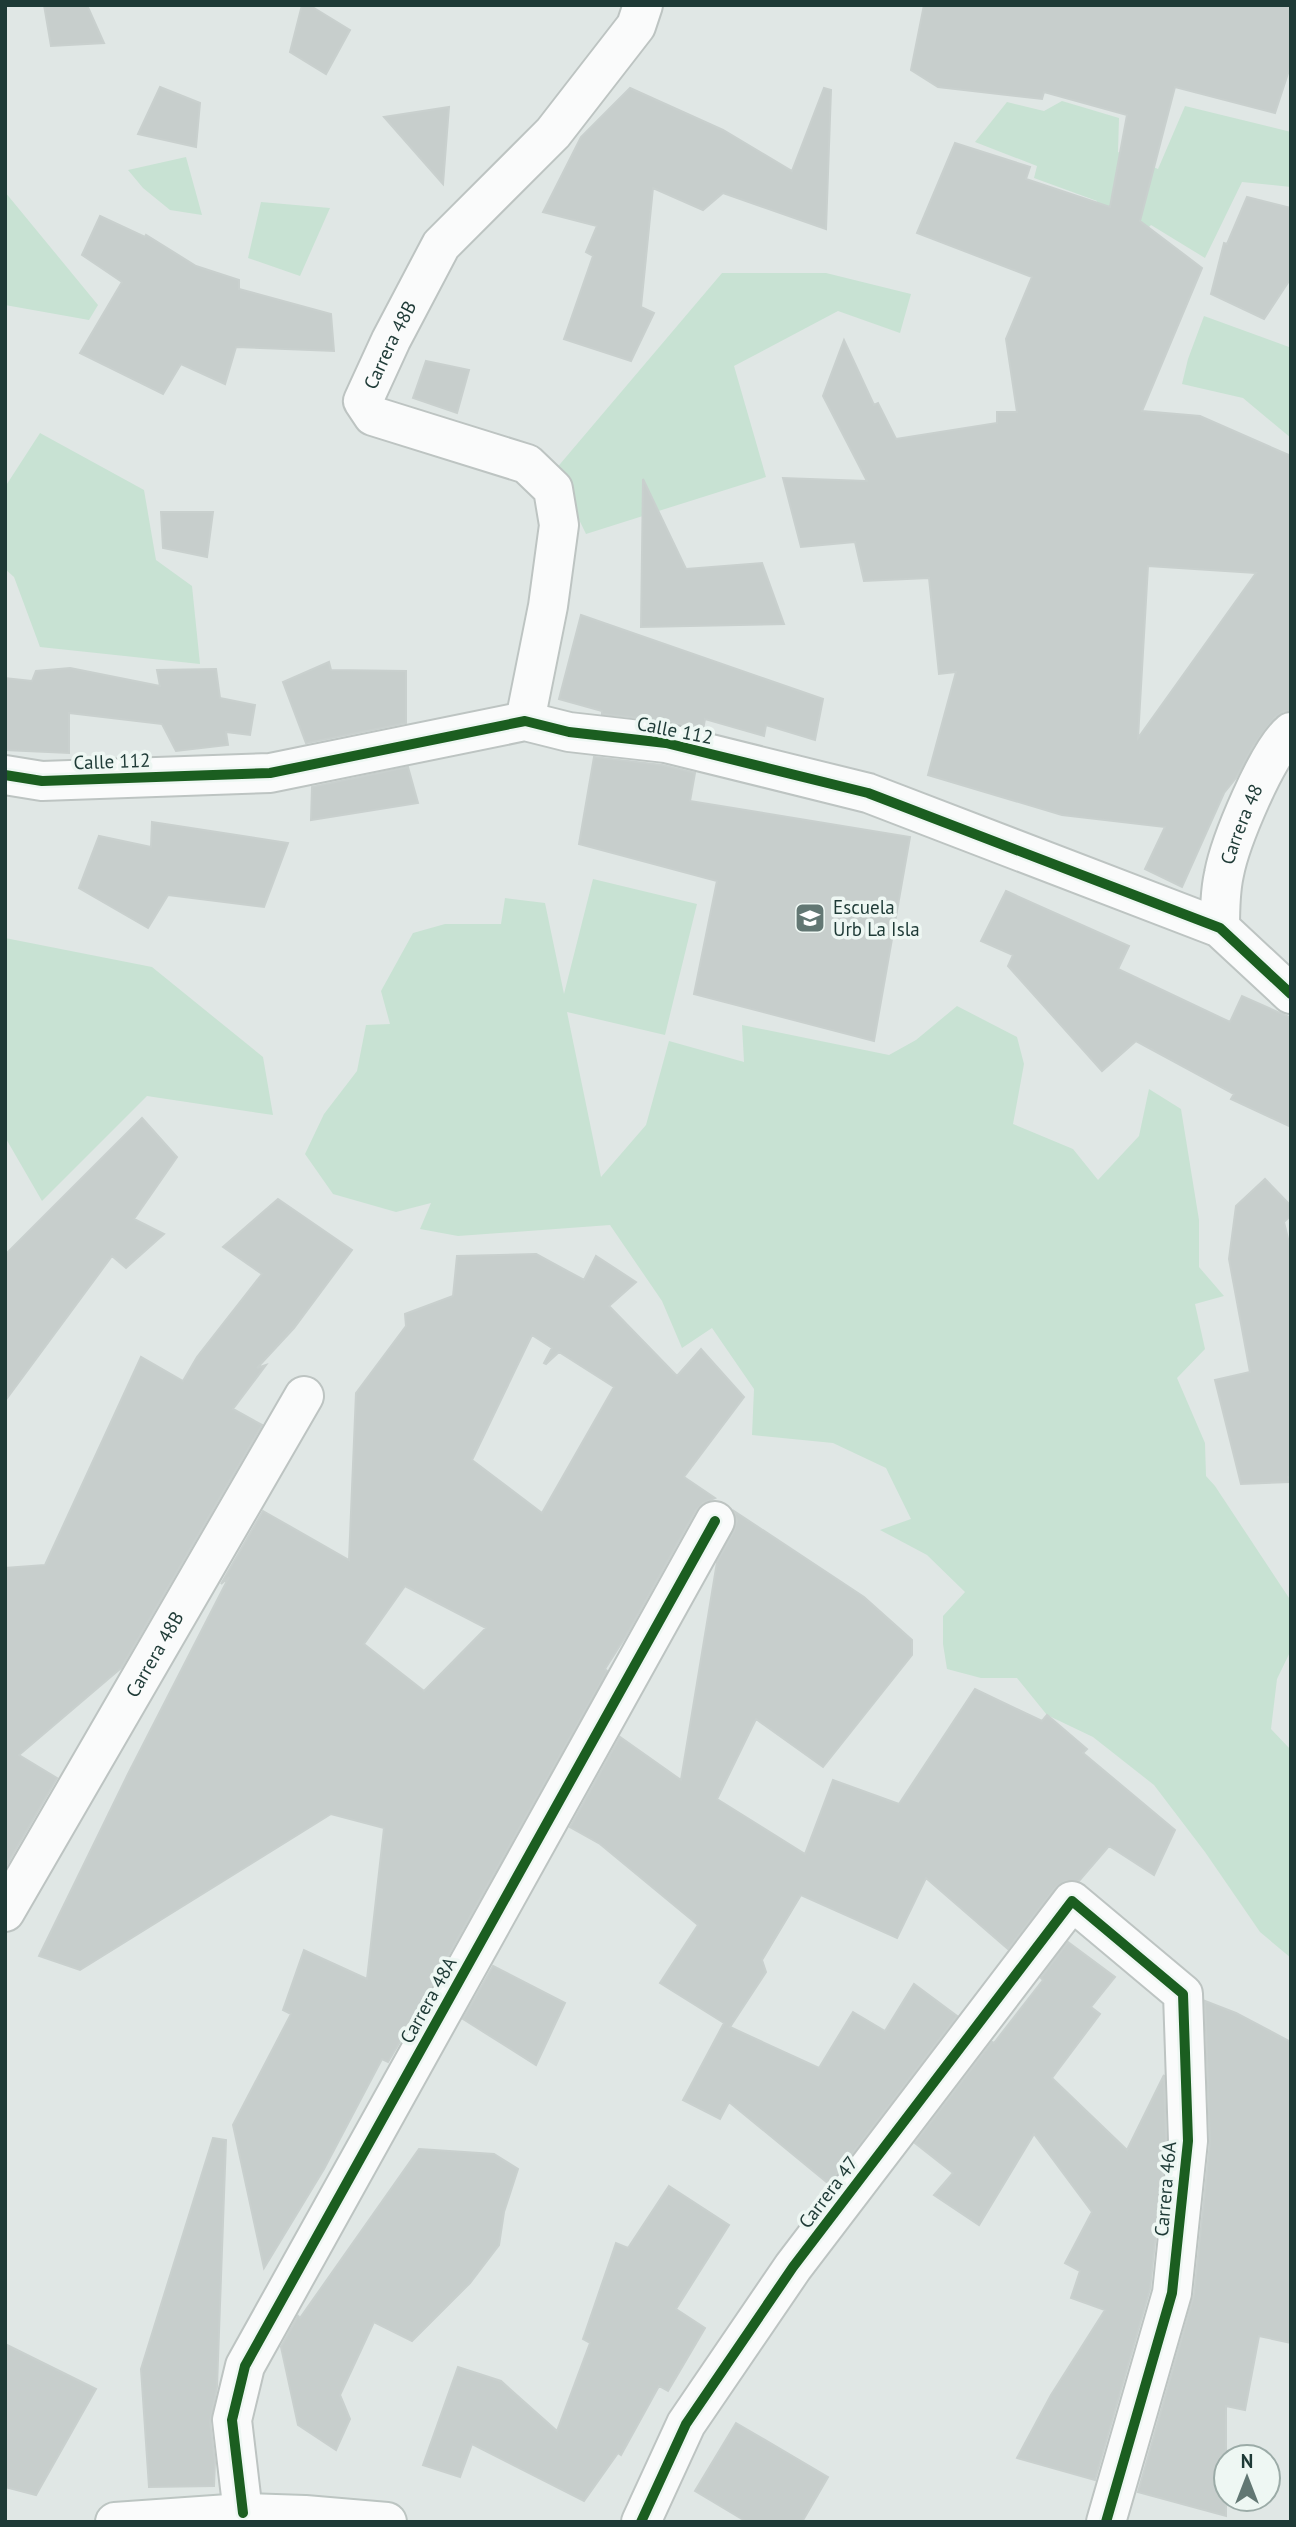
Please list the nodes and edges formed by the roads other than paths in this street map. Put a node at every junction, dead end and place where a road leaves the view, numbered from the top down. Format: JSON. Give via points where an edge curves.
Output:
{"nodes":[{"id":1,"x":643,"y":5,"type":"edge"},
{"id":2,"x":525,"y":721,"type":"junction"},
{"id":3,"x":1291,"y":732,"type":"edge"},
{"id":4,"x":5,"y":775,"type":"edge"},
{"id":5,"x":1220,"y":928,"type":"junction"},
{"id":6,"x":1291,"y":994,"type":"edge"},
{"id":7,"x":304,"y":1396,"type":"dead end"},
{"id":8,"x":715,"y":1521,"type":"dead end"},
{"id":9,"x":1072,"y":1901,"type":"joint"},
{"id":10,"x":5,"y":1912,"type":"edge"},
{"id":11,"x":243,"y":2513,"type":"junction"},
{"id":12,"x":115,"y":2522,"type":"edge"},
{"id":13,"x":387,"y":2522,"type":"edge"},
{"id":14,"x":641,"y":2522,"type":"edge"},
{"id":15,"x":1106,"y":2522,"type":"edge"}],
"edges":[{"from":1,"to":2,"type":"street","name":"Carrera 48B","via":[[636,26],[553,133],[442,245],[363,401],[373,415],[527,464],[554,489],[558,525],[548,606]]},
{"from":2,"to":4,"type":"street","name":"Calle 112","via":[[270,773],[42,780]]},
{"from":2,"to":5,"type":"street","name":"Calle 112","via":[[569,732],[666,743],[868,793]]},
{"from":3,"to":5,"type":"street","name":"Carrera 48","via":[[1255,788],[1243,818],[1224,872]]},
{"from":5,"to":6,"type":"street","name":"Calle 112"},
{"from":7,"to":10,"type":"street","name":"Carrera 48B"},
{"from":8,"to":11,"type":"street","name":"Carrera 48A","via":[[245,2366],[232,2420]]},
{"from":9,"to":14,"type":"street","name":"Carrera 47","via":[[793,2267],[685,2424]]},
{"from":9,"to":15,"type":"street","name":"Carrera 46A","via":[[1183,1994],[1188,2141],[1172,2293]]},
{"from":11,"to":12,"type":"street"},
{"from":11,"to":13,"type":"street"}]}
